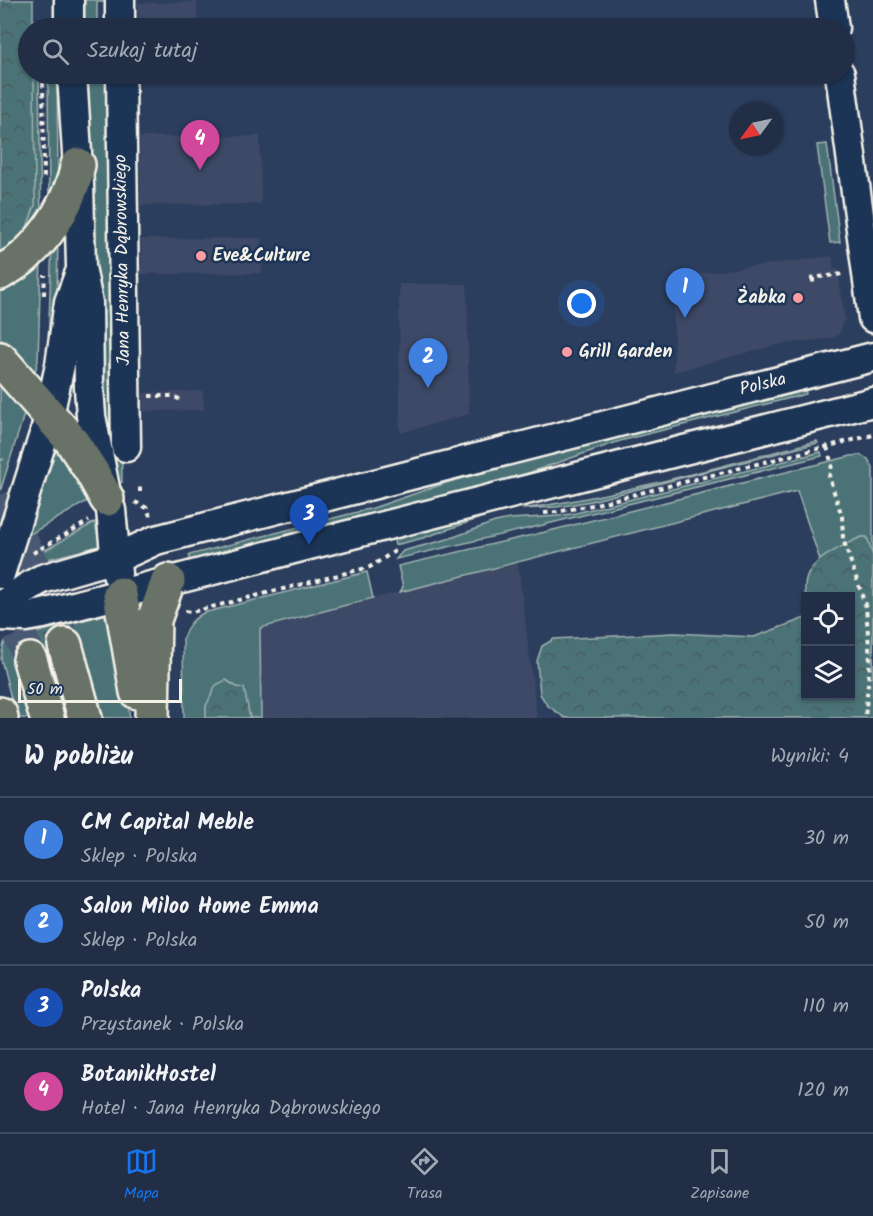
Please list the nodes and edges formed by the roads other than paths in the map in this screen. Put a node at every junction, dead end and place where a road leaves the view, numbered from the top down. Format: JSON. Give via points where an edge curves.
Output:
{"nodes":[{"id":1,"x":69,"y":0,"type":"edge"},
{"id":2,"x":120,"y":0,"type":"edge"},
{"id":3,"x":830,"y":0,"type":"edge"},
{"id":4,"x":69,"y":18,"type":"edge"},
{"id":5,"x":120,"y":18,"type":"edge"},
{"id":6,"x":833,"y":18,"type":"edge"},
{"id":7,"x":73,"y":84,"type":"edge"},
{"id":8,"x":121,"y":84,"type":"edge"},
{"id":9,"x":841,"y":84,"type":"edge"},
{"id":10,"x":78,"y":165,"type":"junction"},
{"id":11,"x":81,"y":267,"type":"junction"},
{"id":12,"x":0,"y":273,"type":"edge"},
{"id":13,"x":873,"y":318,"type":"edge"},
{"id":14,"x":873,"y":357,"type":"edge"},
{"id":15,"x":0,"y":359,"type":"edge"},
{"id":16,"x":873,"y":402,"type":"edge"},
{"id":17,"x":50,"y":415,"type":"junction"},
{"id":18,"x":126,"y":447,"type":"dead end"},
{"id":19,"x":111,"y":506,"type":"junction"},
{"id":20,"x":152,"y":526,"type":"junction"},
{"id":21,"x":115,"y":558,"type":"junction"},
{"id":22,"x":0,"y":574,"type":"edge"},
{"id":23,"x":120,"y":594,"type":"junction"},
{"id":24,"x":174,"y":594,"type":"junction"},
{"id":25,"x":0,"y":608,"type":"edge"},
{"id":26,"x":0,"y":616,"type":"edge"},
{"id":27,"x":65,"y":645,"type":"tunnel mouth"},
{"id":28,"x":30,"y":660,"type":"tunnel mouth"},
{"id":29,"x":47,"y":718,"type":"edge"},
{"id":30,"x":85,"y":718,"type":"edge"},
{"id":31,"x":140,"y":718,"type":"edge"},
{"id":32,"x":152,"y":718,"type":"edge"}],
"edges":[{"from":1,"to":4,"type":"street"},
{"from":2,"to":5,"type":"street"},
{"from":3,"to":6,"type":"street"},
{"from":7,"to":10,"type":"street","name":"Jana Henryka Dąbrowskiego"},
{"from":8,"to":18,"type":"street","name":"Jana Henryka Dąbrowskiego"},
{"from":9,"to":13,"type":"street"},
{"from":10,"to":11,"type":"street","name":"Jana Henryka Dąbrowskiego"},
{"from":10,"to":12,"type":"main road","via":[[68,198],[55,221],[23,258]]},
{"from":11,"to":17,"type":"street","name":"Jana Henryka Dąbrowskiego","via":[[69,302]]},
{"from":11,"to":19,"type":"street","name":"Jana Henryka Dąbrowskiego","via":[[88,303],[91,416]]},
{"from":14,"to":20,"type":"street","name":"Polska"},
{"from":15,"to":17,"type":"main road"},
{"from":16,"to":24,"type":"street"},
{"from":17,"to":19,"type":"main road","via":[[83,456]]},
{"from":17,"to":22,"type":"street","name":"Jana Henryka Dąbrowskiego"},
{"from":19,"to":20,"type":"street"},
{"from":19,"to":21,"type":"street","name":"Jana Henryka Dąbrowskiego"},
{"from":20,"to":21,"type":"street","name":"Polska"},
{"from":21,"to":23,"type":"street","name":"Jana Henryka Dąbrowskiego"},
{"from":21,"to":25,"type":"street","name":"Polska","via":[[42,579]]},
{"from":23,"to":24,"type":"street"},
{"from":23,"to":26,"type":"street","via":[[43,615]]},
{"from":23,"to":31,"type":"main road"},
{"from":24,"to":32,"type":"main road","via":[[153,620]]},
{"from":27,"to":30,"type":"main road"},
{"from":28,"to":29,"type":"main road"}]}
